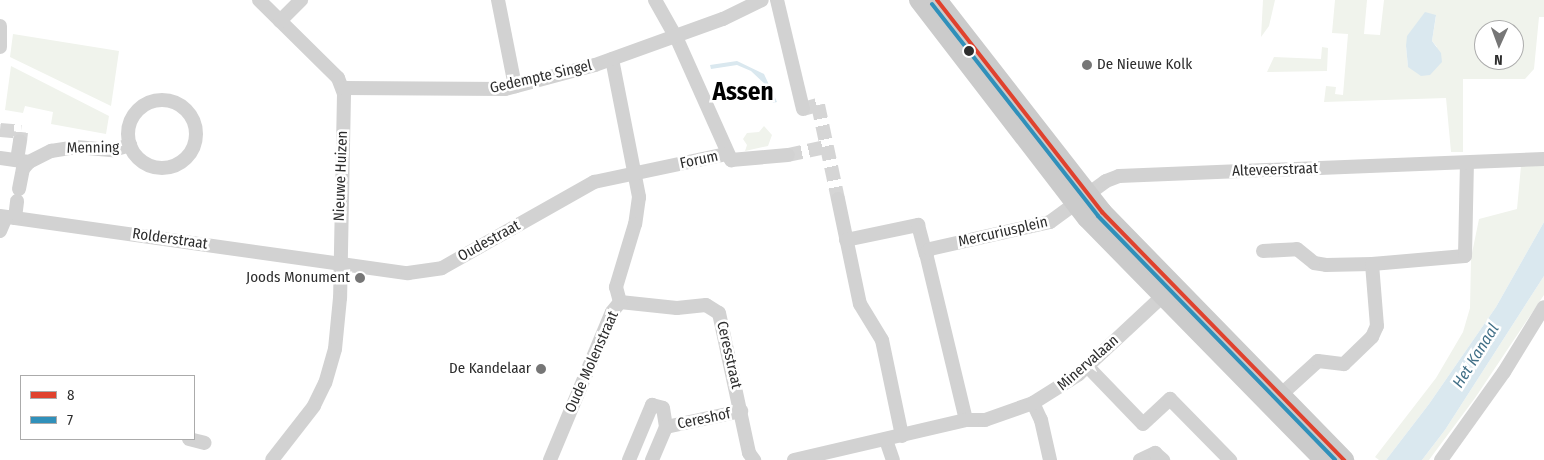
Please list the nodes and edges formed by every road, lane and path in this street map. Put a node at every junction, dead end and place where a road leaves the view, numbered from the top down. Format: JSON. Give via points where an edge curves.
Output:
{"nodes":[{"id":1,"x":259,"y":0,"type":"edge"},
{"id":2,"x":301,"y":0,"type":"edge"},
{"id":3,"x":498,"y":0,"type":"edge"},
{"id":4,"x":655,"y":0,"type":"edge"},
{"id":5,"x":762,"y":0,"type":"edge"},
{"id":6,"x":777,"y":0,"type":"edge"},
{"id":7,"x":919,"y":0,"type":"edge"},
{"id":8,"x":937,"y":0,"type":"edge"},
{"id":9,"x":280,"y":21,"type":"junction"},
{"id":10,"x":0,"y":26,"type":"edge"},
{"id":11,"x":674,"y":35,"type":"junction"},
{"id":12,"x":0,"y":47,"type":"edge"},
{"id":13,"x":612,"y":59,"type":"junction"},
{"id":14,"x":515,"y":86,"type":"junction"},
{"id":15,"x":344,"y":88,"type":"junction"},
{"id":16,"x":803,"y":109,"type":"dead end"},
{"id":17,"x":20,"y":140,"type":"dead end"},
{"id":18,"x":130,"y":145,"type":"junction"},
{"id":19,"x":727,"y":154,"type":"junction"},
{"id":20,"x":788,"y":155,"type":"tunnel mouth"},
{"id":21,"x":0,"y":158,"type":"edge"},
{"id":22,"x":1544,"y":159,"type":"edge"},
{"id":23,"x":23,"y":161,"type":"junction"},
{"id":24,"x":1467,"y":163,"type":"junction"},
{"id":25,"x":632,"y":174,"type":"junction"},
{"id":26,"x":1082,"y":199,"type":"junction"},
{"id":27,"x":838,"y":200,"type":"tunnel mouth"},
{"id":28,"x":7,"y":217,"type":"edge"},
{"id":29,"x":3,"y":240,"type":"edge"},
{"id":30,"x":846,"y":240,"type":"junction"},
{"id":31,"x":1263,"y":250,"type":"dead end"},
{"id":32,"x":926,"y":254,"type":"junction"},
{"id":33,"x":339,"y":263,"type":"junction"},
{"id":34,"x":1372,"y":264,"type":"junction"},
{"id":35,"x":1168,"y":291,"type":"junction"},
{"id":36,"x":620,"y":302,"type":"junction"},
{"id":37,"x":1544,"y":307,"type":"edge"},
{"id":38,"x":1088,"y":367,"type":"junction"},
{"id":39,"x":1276,"y":400,"type":"junction"},
{"id":40,"x":1033,"y":404,"type":"junction"},
{"id":41,"x":741,"y":411,"type":"junction"},
{"id":42,"x":966,"y":420,"type":"junction"},
{"id":43,"x":666,"y":427,"type":"junction"},
{"id":44,"x":902,"y":436,"type":"junction"},
{"id":45,"x":193,"y":440,"type":"edge"},
{"id":46,"x":886,"y":440,"type":"junction"},
{"id":47,"x":205,"y":443,"type":"dead end"},
{"id":48,"x":554,"y":459,"type":"edge"},
{"id":49,"x":272,"y":460,"type":"edge"},
{"id":50,"x":629,"y":460,"type":"edge"},
{"id":51,"x":652,"y":460,"type":"edge"},
{"id":52,"x":754,"y":460,"type":"edge"},
{"id":53,"x":794,"y":460,"type":"edge"},
{"id":54,"x":893,"y":460,"type":"edge"},
{"id":55,"x":1050,"y":460,"type":"edge"},
{"id":56,"x":1140,"y":460,"type":"edge"},
{"id":57,"x":1162,"y":460,"type":"edge"},
{"id":58,"x":1230,"y":460,"type":"edge"},
{"id":59,"x":1324,"y":460,"type":"edge"},
{"id":60,"x":1344,"y":460,"type":"edge"},
{"id":61,"x":1441,"y":460,"type":"edge"}],
"edges":[{"from":1,"to":9,"type":"street"},
{"from":2,"to":9,"type":"street"},
{"from":3,"to":14,"type":"street"},
{"from":4,"to":11,"type":"street","name":"Forum"},
{"from":5,"to":11,"type":"street","name":"Gedempte Singel","via":[[723,19]]},
{"from":6,"to":16,"type":"street"},
{"from":7,"to":26,"type":"main road"},
{"from":8,"to":26,"type":"main road"},
{"from":9,"to":15,"type":"street","via":[[338,78]]},
{"from":10,"to":12,"type":"street"},
{"from":11,"to":13,"type":"street","name":"Gedempte Singel"},
{"from":11,"to":19,"type":"street","name":"Forum"},
{"from":13,"to":14,"type":"street","name":"Gedempte Singel"},
{"from":13,"to":25,"type":"street","name":"Oude Molenstraat"},
{"from":14,"to":15,"type":"street","name":"Gedempte Singel","via":[[491,91]]},
{"from":15,"to":33,"type":"street","name":"Nieuwe Huizen"},
{"from":17,"to":23,"type":"street"},
{"from":18,"to":18,"type":"street","name":"Menning","via":[[141,162],[150,166],[173,167],[191,154],[197,133],[195,122],[190,112],[176,102],[160,99],[148,102],[131,120]]},
{"from":18,"to":23,"type":"street","name":"Menning","via":[[113,150],[63,147]]},
{"from":19,"to":20,"type":"street","via":[[737,162]]},
{"from":19,"to":25,"type":"street","name":"Forum"},
{"from":21,"to":23,"type":"street"},
{"from":22,"to":24,"type":"street"},
{"from":23,"to":28,"type":"street","via":[[18,195]]},
{"from":24,"to":26,"type":"street","name":"Alteveerstraat","via":[[1130,175],[1106,181]]},
{"from":24,"to":34,"type":"street","via":[[1465,256]]},
{"from":25,"to":33,"type":"street","name":"Oudestraat","via":[[594,182],[442,268],[408,273]]},
{"from":25,"to":36,"type":"street","name":"Oude Molenstraat","via":[[639,198],[635,224],[616,288]]},
{"from":26,"to":32,"type":"street","name":"Mercuriusplein","via":[[1042,225],[930,249]]},
{"from":26,"to":35,"type":"main road"},
{"from":27,"to":30,"type":"street"},
{"from":28,"to":29,"type":"street"},
{"from":28,"to":33,"type":"street","name":"Rolderstraat"},
{"from":30,"to":32,"type":"street","via":[[918,224]]},
{"from":30,"to":44,"type":"street","via":[[860,304],[882,340]]},
{"from":31,"to":34,"type":"street","via":[[1297,249],[1314,263],[1326,265]]},
{"from":32,"to":42,"type":"street"},
{"from":33,"to":49,"type":"street","name":"Nieuwe Huizen","via":[[337,334],[325,384],[314,406]]},
{"from":34,"to":39,"type":"street","via":[[1377,326],[1372,336],[1344,364],[1318,361]]},
{"from":35,"to":38,"type":"street","name":"Minervalaan"},
{"from":35,"to":39,"type":"main road"},
{"from":36,"to":41,"type":"street","name":"Ceresstraat","via":[[677,308],[706,305],[716,309],[723,322]]},
{"from":36,"to":48,"type":"street","name":"Oude Molenstraat","via":[[612,312]]},
{"from":37,"to":61,"type":"street","via":[[1504,372]]},
{"from":38,"to":40,"type":"street","name":"Minervalaan"},
{"from":38,"to":58,"type":"street","via":[[1143,424],[1170,400]]},
{"from":39,"to":59,"type":"main road"},
{"from":39,"to":60,"type":"main road"},
{"from":40,"to":42,"type":"street","name":"Minervalaan","via":[[985,420]]},
{"from":40,"to":55,"type":"street","via":[[1041,420]]},
{"from":41,"to":43,"type":"street","name":"Cereshof"},
{"from":41,"to":52,"type":"street","via":[[749,453]]},
{"from":42,"to":44,"type":"street","name":"Minervalaan"},
{"from":43,"to":50,"type":"street","name":"Cereshof","via":[[662,408],[652,405]]},
{"from":43,"to":51,"type":"street","name":"Cereshof"},
{"from":44,"to":46,"type":"street","name":"Minervalaan"},
{"from":45,"to":47,"type":"street"},
{"from":46,"to":53,"type":"street","name":"Minervalaan"},
{"from":46,"to":54,"type":"street"},
{"from":56,"to":57,"type":"street","via":[[1155,453]]}]}
